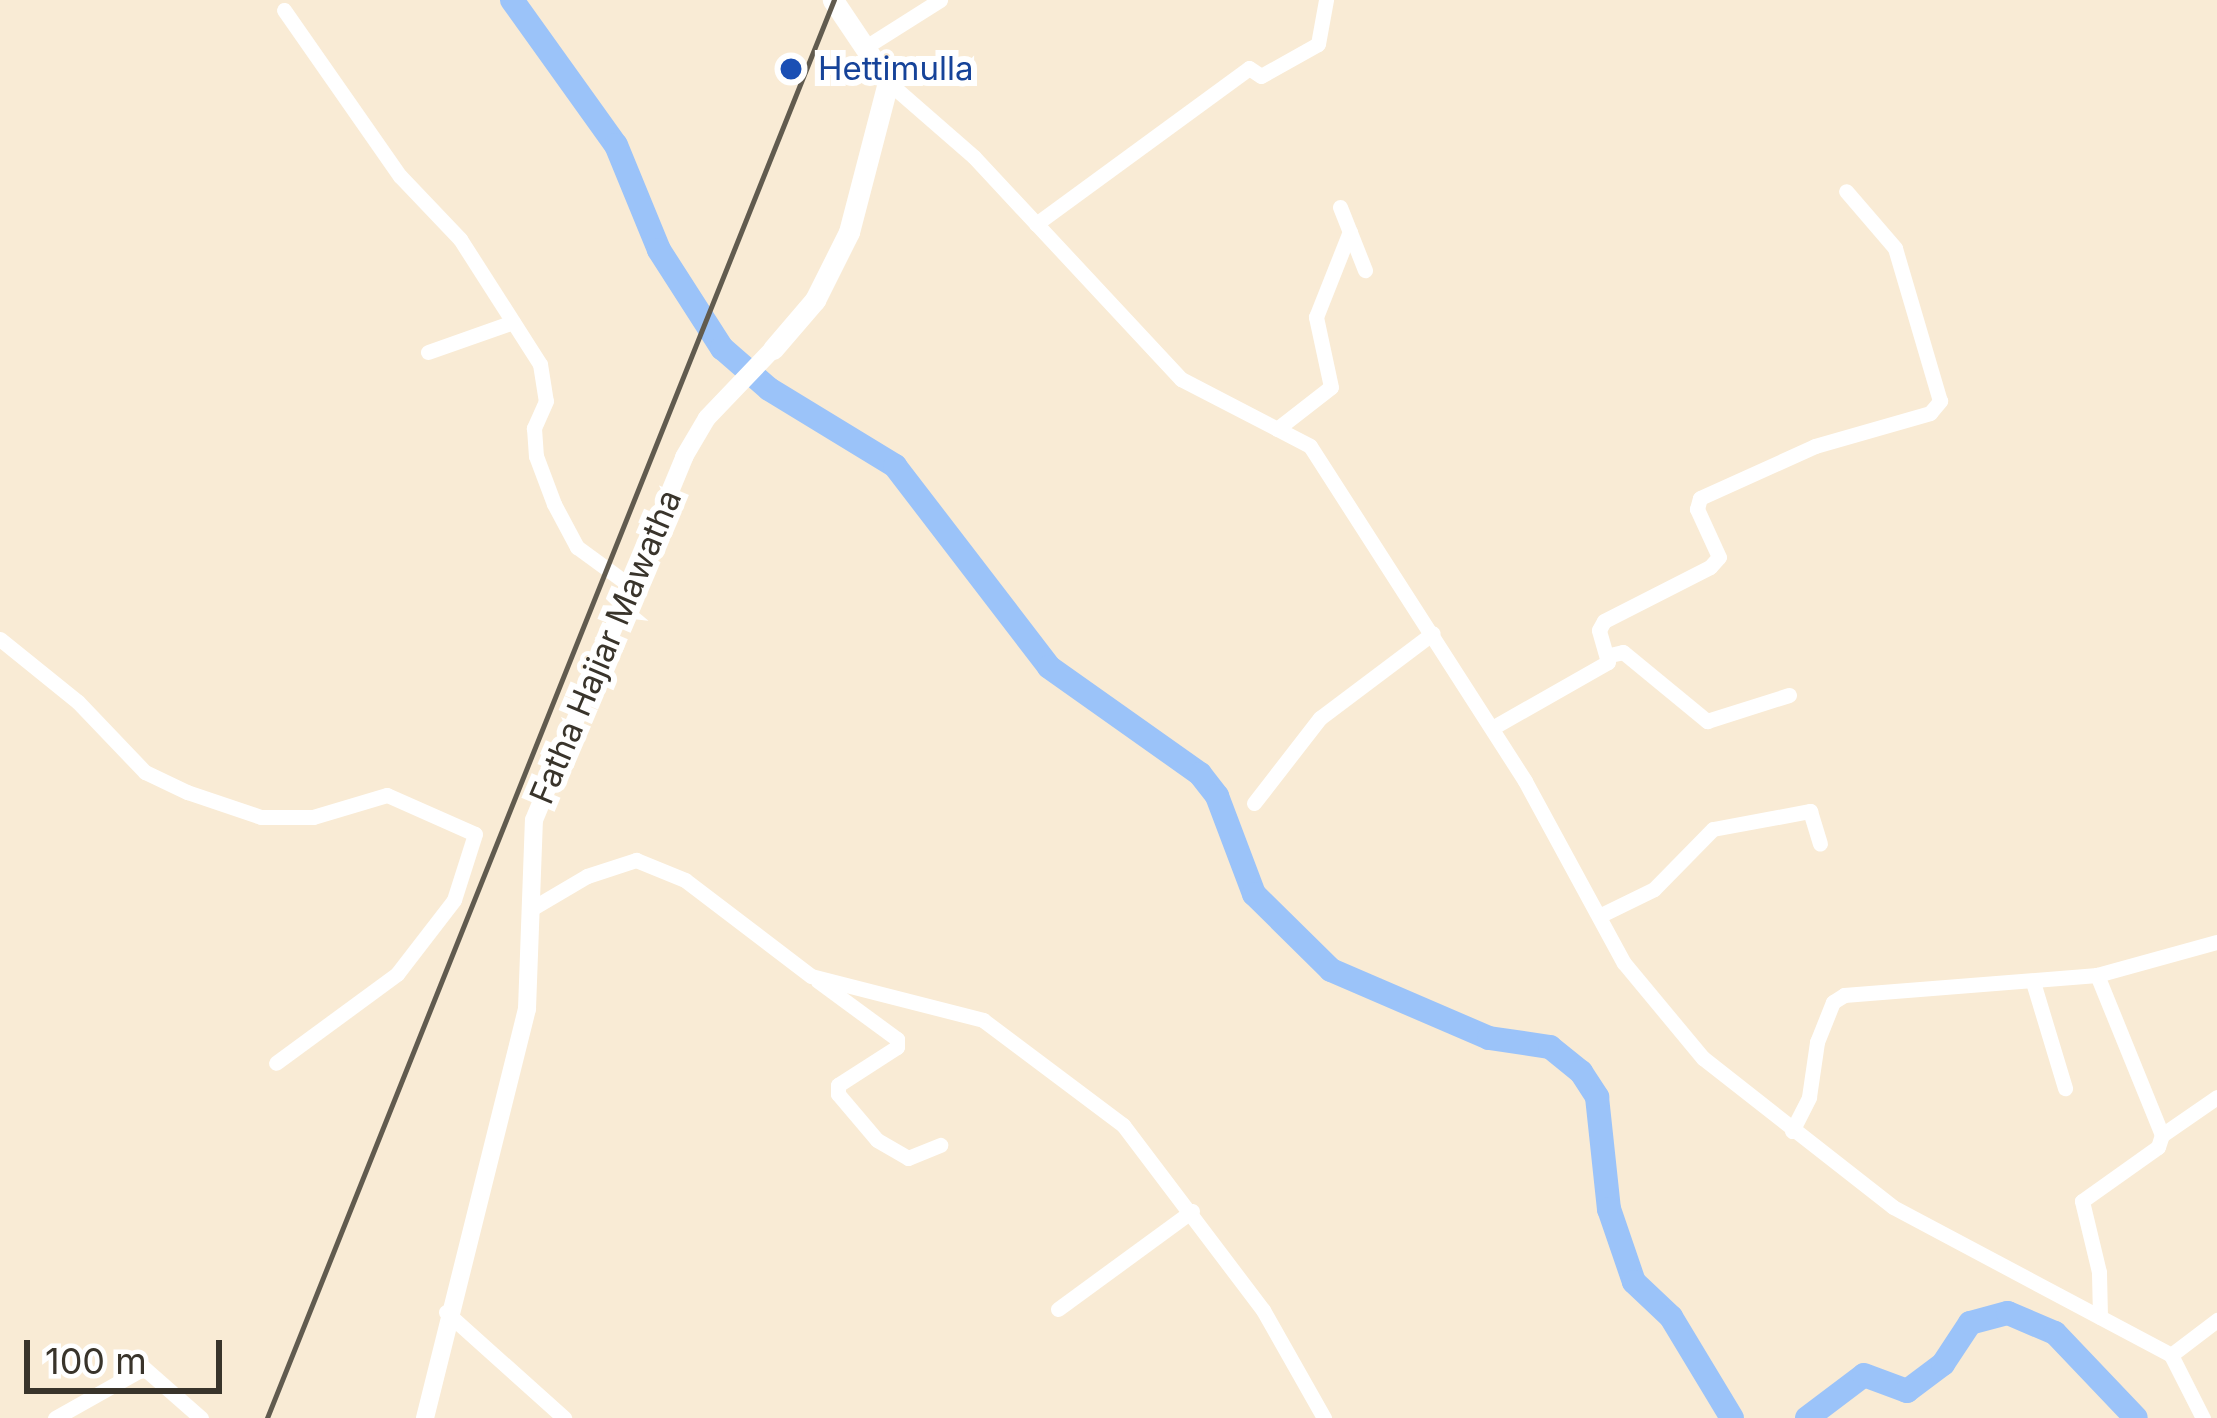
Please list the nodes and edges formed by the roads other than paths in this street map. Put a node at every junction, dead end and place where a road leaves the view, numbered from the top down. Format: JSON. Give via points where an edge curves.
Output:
{"nodes":[{"id":1,"x":833,"y":0,"type":"edge"},
{"id":2,"x":940,"y":0,"type":"edge"},
{"id":3,"x":1326,"y":0,"type":"edge"},
{"id":4,"x":284,"y":10,"type":"dead end"},
{"id":5,"x":864,"y":48,"type":"junction"},
{"id":6,"x":888,"y":82,"type":"junction"},
{"id":7,"x":1846,"y":191,"type":"dead end"},
{"id":8,"x":1340,"y":207,"type":"dead end"},
{"id":9,"x":1036,"y":224,"type":"junction"},
{"id":10,"x":1350,"y":231,"type":"junction"},
{"id":11,"x":1365,"y":270,"type":"dead end"},
{"id":12,"x":513,"y":322,"type":"junction"},
{"id":13,"x":773,"y":349,"type":"joint"},
{"id":14,"x":428,"y":352,"type":"dead end"},
{"id":15,"x":1277,"y":429,"type":"junction"},
{"id":16,"x":629,"y":585,"type":"junction"},
{"id":17,"x":1433,"y":633,"type":"junction"},
{"id":18,"x":0,"y":639,"type":"edge"},
{"id":19,"x":1610,"y":655,"type":"junction"},
{"id":20,"x":1789,"y":695,"type":"dead end"},
{"id":21,"x":1492,"y":728,"type":"junction"},
{"id":22,"x":1254,"y":803,"type":"dead end"},
{"id":23,"x":1820,"y":843,"type":"dead end"},
{"id":24,"x":531,"y":908,"type":"junction"},
{"id":25,"x":1599,"y":916,"type":"junction"},
{"id":26,"x":2217,"y":943,"type":"edge"},
{"id":27,"x":2097,"y":974,"type":"junction"},
{"id":28,"x":811,"y":976,"type":"junction"},
{"id":29,"x":2033,"y":982,"type":"junction"},
{"id":30,"x":276,"y":1063,"type":"dead end"},
{"id":31,"x":2066,"y":1088,"type":"dead end"},
{"id":32,"x":2217,"y":1097,"type":"edge"},
{"id":33,"x":1792,"y":1131,"type":"junction"},
{"id":34,"x":2162,"y":1136,"type":"junction"},
{"id":35,"x":941,"y":1145,"type":"dead end"},
{"id":36,"x":1192,"y":1211,"type":"junction"},
{"id":37,"x":1058,"y":1309,"type":"dead end"},
{"id":38,"x":446,"y":1312,"type":"junction"},
{"id":39,"x":2100,"y":1317,"type":"junction"},
{"id":40,"x":2217,"y":1320,"type":"edge"},
{"id":41,"x":2171,"y":1355,"type":"junction"},
{"id":42,"x":55,"y":1418,"type":"edge"},
{"id":43,"x":201,"y":1418,"type":"edge"},
{"id":44,"x":425,"y":1418,"type":"edge"},
{"id":45,"x":564,"y":1418,"type":"edge"},
{"id":46,"x":1324,"y":1418,"type":"edge"},
{"id":47,"x":2203,"y":1418,"type":"edge"}],
"edges":[{"from":1,"to":5,"type":"main road"},
{"from":2,"to":5,"type":"street"},
{"from":3,"to":9,"type":"street","via":[[1318,44],[1261,76],[1250,68]]},
{"from":4,"to":12,"type":"street"},
{"from":5,"to":6,"type":"main road"},
{"from":6,"to":9,"type":"street"},
{"from":6,"to":13,"type":"main road","via":[[849,232],[815,300]]},
{"from":7,"to":19,"type":"street","via":[[1895,248],[1940,401],[1930,413],[1815,446],[1700,498],[1697,509],[1719,557],[1604,622],[1598,630]]},
{"from":8,"to":10,"type":"street"},
{"from":9,"to":15,"type":"street","via":[[1181,379]]},
{"from":10,"to":11,"type":"street"},
{"from":10,"to":15,"type":"street","via":[[1316,317],[1331,387]]},
{"from":12,"to":14,"type":"street"},
{"from":12,"to":16,"type":"street","via":[[540,364],[546,400],[534,428],[536,456],[554,504],[577,547]]},
{"from":13,"to":16,"type":"street","name":"Fatha Hajiar Mawatha","via":[[684,458]]},
{"from":15,"to":17,"type":"street","via":[[1310,446]]},
{"from":16,"to":24,"type":"street","name":"Fatha Hajiar Mawatha","via":[[534,820]]},
{"from":17,"to":21,"type":"street"},
{"from":17,"to":22,"type":"street","via":[[1320,718]]},
{"from":18,"to":30,"type":"street","via":[[78,701],[146,772],[187,792],[261,818],[313,818],[387,795],[475,834],[454,900],[397,974]]},
{"from":19,"to":20,"type":"street","via":[[1623,652],[1707,721]]},
{"from":19,"to":21,"type":"street"},
{"from":21,"to":25,"type":"street"},
{"from":23,"to":25,"type":"street","via":[[1810,811],[1713,829],[1654,889]]},
{"from":24,"to":28,"type":"street","via":[[636,860],[685,880]]},
{"from":24,"to":38,"type":"street","name":"Fatha Hajiar Mawatha","via":[[527,1009]]},
{"from":25,"to":33,"type":"street","via":[[1624,963],[1703,1058]]},
{"from":26,"to":27,"type":"street"},
{"from":27,"to":29,"type":"street"},
{"from":27,"to":34,"type":"street"},
{"from":28,"to":35,"type":"street","via":[[897,1039],[897,1047],[838,1085],[838,1094],[877,1140],[908,1158]]},
{"from":28,"to":36,"type":"street","via":[[982,1020],[1123,1125]]},
{"from":29,"to":31,"type":"street"},
{"from":29,"to":33,"type":"street","via":[[1855,990],[1833,1002]]},
{"from":32,"to":34,"type":"street"},
{"from":33,"to":39,"type":"street","via":[[1893,1207]]},
{"from":34,"to":39,"type":"street","via":[[2082,1202]]},
{"from":36,"to":37,"type":"street"},
{"from":36,"to":46,"type":"street","via":[[1263,1310]]},
{"from":38,"to":44,"type":"street","name":"Fatha Hajiar Mawatha"},
{"from":38,"to":45,"type":"street"},
{"from":39,"to":41,"type":"street"},
{"from":40,"to":41,"type":"street"},
{"from":41,"to":47,"type":"street"},
{"from":42,"to":43,"type":"street","via":[[144,1368]]}]}
